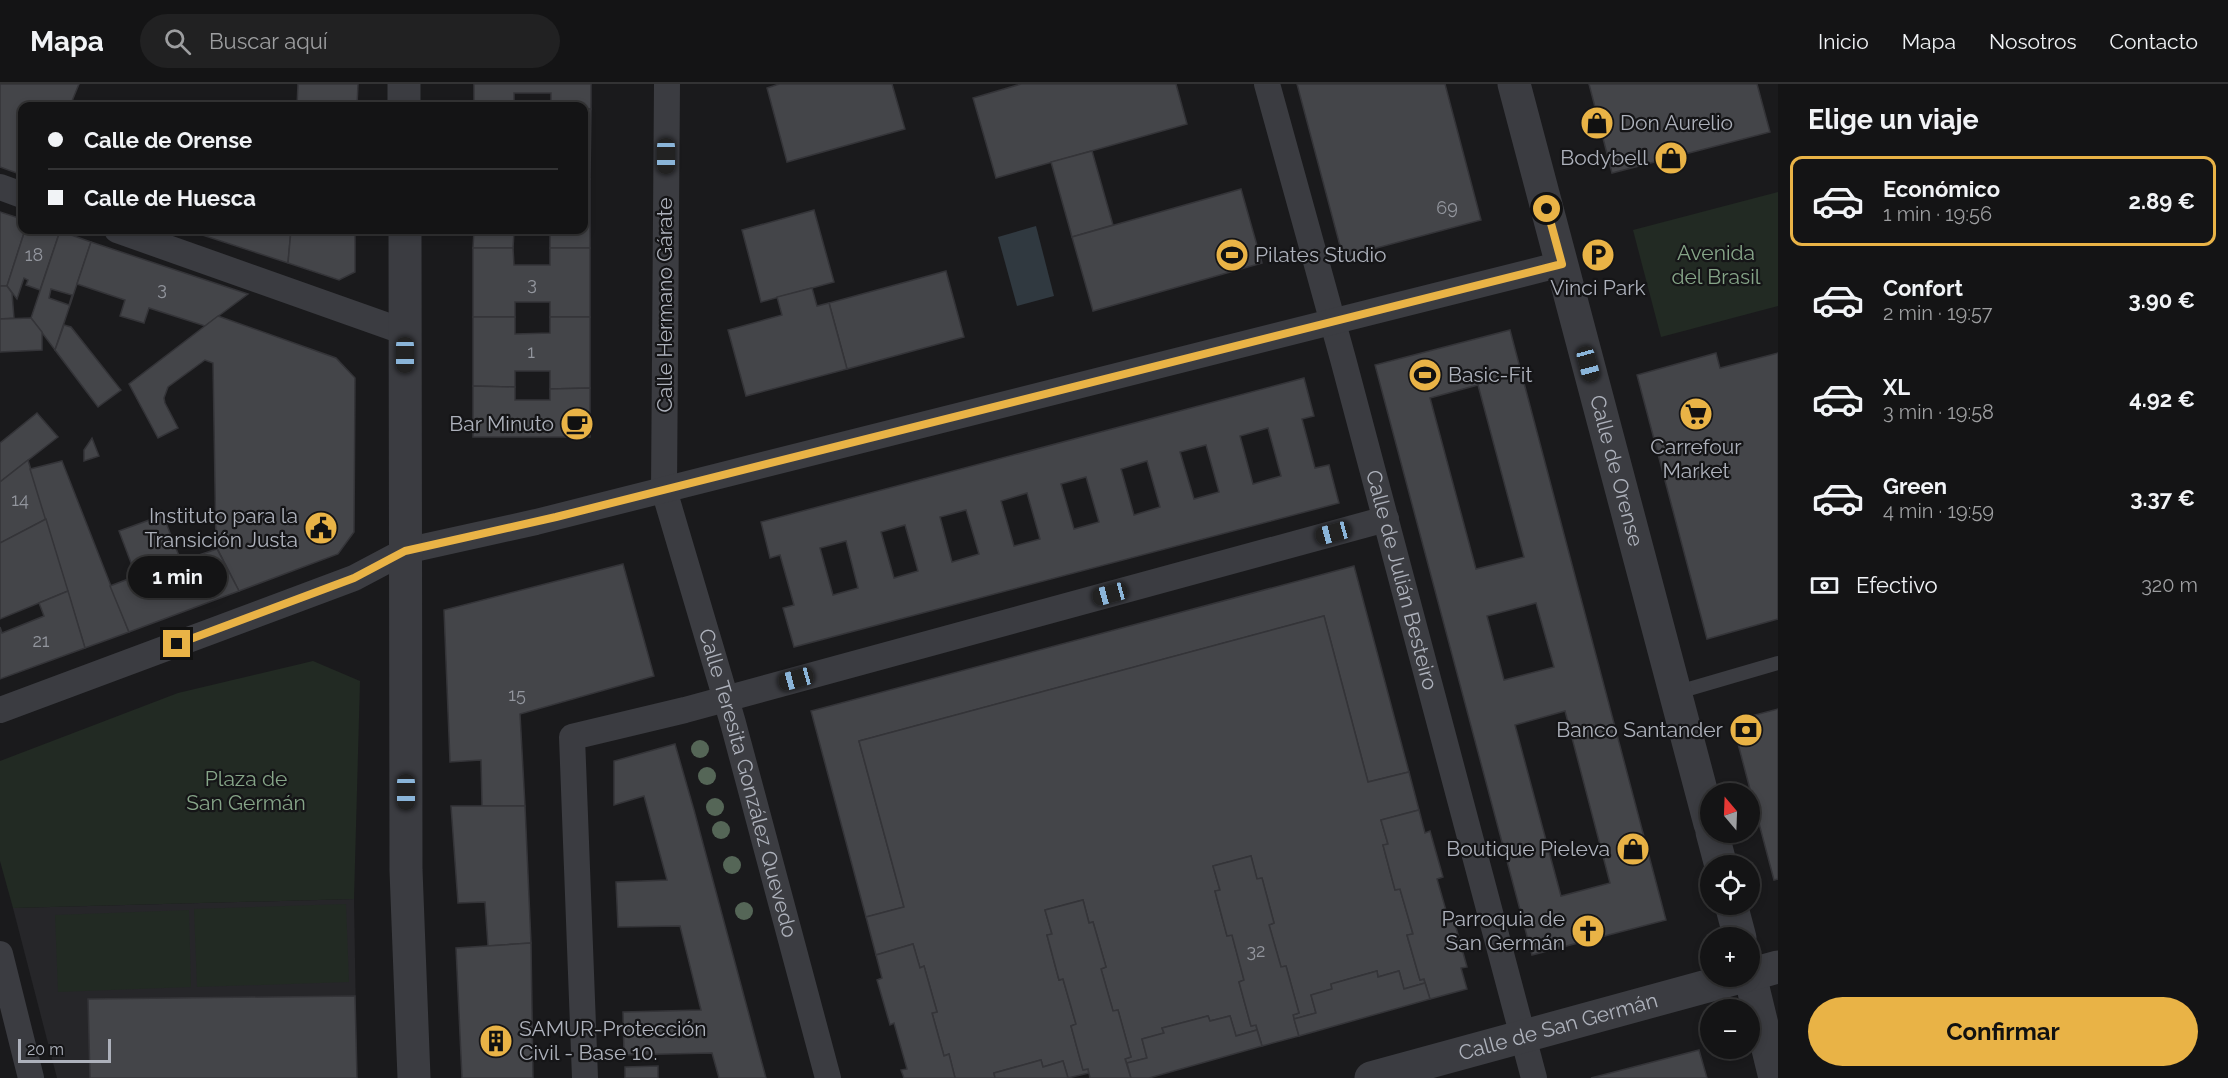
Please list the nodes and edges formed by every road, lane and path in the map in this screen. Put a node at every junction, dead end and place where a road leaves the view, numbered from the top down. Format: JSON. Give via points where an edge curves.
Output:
{"nodes":[{"id":1,"x":404,"y":84,"type":"edge"},
{"id":2,"x":667,"y":84,"type":"edge"},
{"id":3,"x":1267,"y":84,"type":"edge"},
{"id":4,"x":1514,"y":84,"type":"edge"},
{"id":5,"x":404,"y":102,"type":"edge"},
{"id":6,"x":0,"y":187,"type":"edge"},
{"id":7,"x":18,"y":194,"type":"edge"},
{"id":8,"x":128,"y":234,"type":"edge"},
{"id":9,"x":405,"y":234,"type":"edge"},
{"id":10,"x":1562,"y":264,"type":"junction"},
{"id":11,"x":1333,"y":322,"type":"junction"},
{"id":12,"x":405,"y":332,"type":"junction"},
{"id":13,"x":664,"y":490,"type":"junction"},
{"id":14,"x":1386,"y":519,"type":"junction"},
{"id":15,"x":405,"y":551,"type":"junction"},
{"id":16,"x":1778,"y":663,"type":"edge"},
{"id":17,"x":1675,"y":693,"type":"junction"},
{"id":18,"x":725,"y":698,"type":"junction"},
{"id":19,"x":0,"y":710,"type":"edge"},
{"id":20,"x":1700,"y":787,"type":"edge"},
{"id":21,"x":2,"y":966,"type":"edge"},
{"id":22,"x":1703,"y":987,"type":"edge"},
{"id":23,"x":1757,"y":987,"type":"edge"},
{"id":24,"x":1523,"y":1036,"type":"junction"},
{"id":25,"x":31,"y":1078,"type":"edge"},
{"id":26,"x":414,"y":1078,"type":"edge"},
{"id":27,"x":585,"y":1078,"type":"edge"},
{"id":28,"x":828,"y":1078,"type":"edge"},
{"id":29,"x":1371,"y":1078,"type":"edge"},
{"id":30,"x":1534,"y":1078,"type":"edge"},
{"id":31,"x":1775,"y":1078,"type":"edge"}],
"edges":[{"from":1,"to":5,"type":"street"},
{"from":2,"to":13,"type":"street","name":"Calle Hermano Gárate"},
{"from":3,"to":11,"type":"street","name":"Calle de Julián Besteiro"},
{"from":4,"to":10,"type":"street","name":"Calle de Orense"},
{"from":6,"to":7,"type":"street"},
{"from":8,"to":12,"type":"street"},
{"from":9,"to":12,"type":"street"},
{"from":10,"to":11,"type":"street"},
{"from":10,"to":17,"type":"street","name":"Calle de Orense"},
{"from":11,"to":13,"type":"street"},
{"from":11,"to":14,"type":"street","name":"Calle de Julián Besteiro"},
{"from":12,"to":15,"type":"street"},
{"from":13,"to":15,"type":"street"},
{"from":13,"to":18,"type":"street","name":"Calle Teresita González Quevedo"},
{"from":14,"to":18,"type":"street"},
{"from":14,"to":24,"type":"street","name":"Calle de Julián Besteiro"},
{"from":15,"to":19,"type":"street","via":[[354,578]]},
{"from":15,"to":26,"type":"street","via":[[406,870]]},
{"from":16,"to":17,"type":"lane"},
{"from":17,"to":20,"type":"street","name":"Calle de Orense"},
{"from":18,"to":27,"type":"street","via":[[572,737]]},
{"from":18,"to":28,"type":"street","name":"Calle Teresita González Quevedo"},
{"from":21,"to":25,"type":"street"},
{"from":22,"to":24,"type":"street","name":"Calle de San Germán"},
{"from":23,"to":31,"type":"street"},
{"from":24,"to":29,"type":"street","name":"Calle de San Germán"},
{"from":24,"to":30,"type":"street","name":"Calle de Julián Besteiro"}]}
